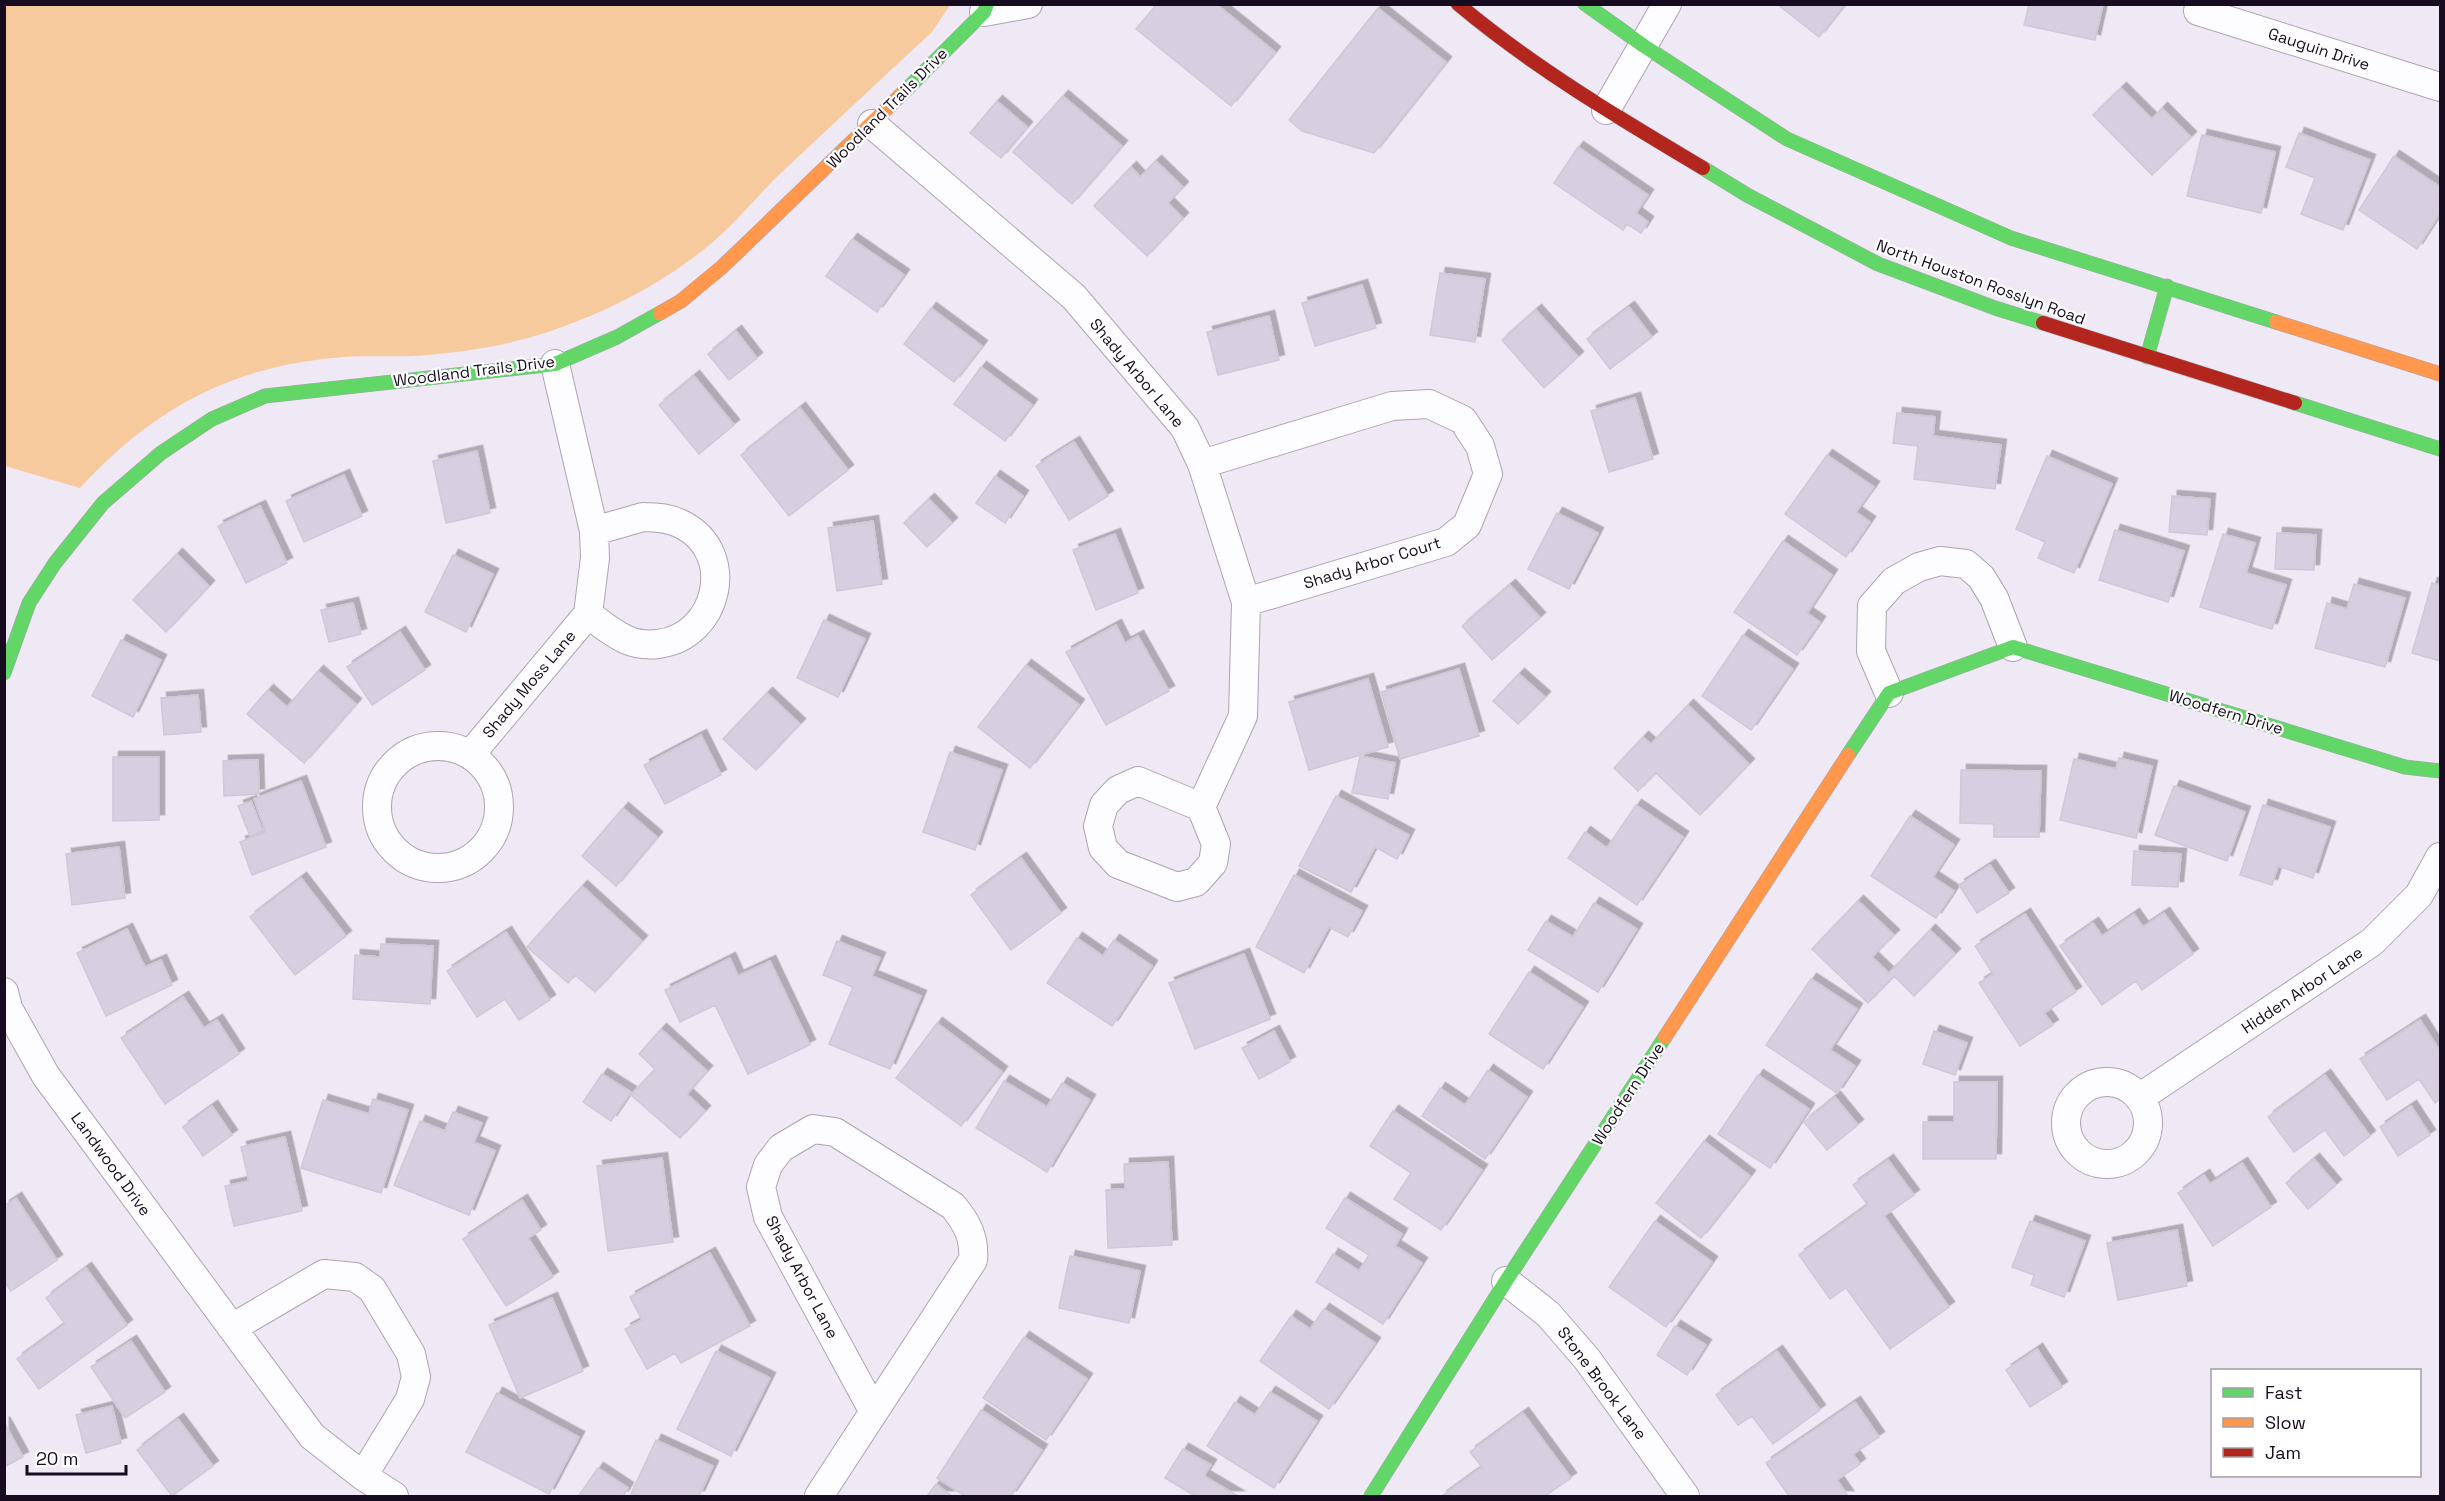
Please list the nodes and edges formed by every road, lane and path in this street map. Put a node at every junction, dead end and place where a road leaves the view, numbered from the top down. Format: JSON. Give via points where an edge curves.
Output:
{"nodes":[{"id":1,"x":1028,"y":4,"type":"edge"},
{"id":2,"x":1458,"y":4,"type":"edge"},
{"id":3,"x":1586,"y":4,"type":"edge"},
{"id":4,"x":1667,"y":4,"type":"edge"},
{"id":5,"x":985,"y":8,"type":"edge"},
{"id":6,"x":2198,"y":10,"type":"dead end"},
{"id":7,"x":1644,"y":46,"type":"junction"},
{"id":8,"x":2440,"y":87,"type":"edge"},
{"id":9,"x":1606,"y":110,"type":"junction"},
{"id":10,"x":872,"y":124,"type":"junction"},
{"id":11,"x":2167,"y":286,"type":"junction"},
{"id":12,"x":2147,"y":357,"type":"junction"},
{"id":13,"x":555,"y":364,"type":"junction"},
{"id":14,"x":2440,"y":374,"type":"edge"},
{"id":15,"x":2440,"y":448,"type":"edge"},
{"id":16,"x":1202,"y":464,"type":"junction"},
{"id":17,"x":594,"y":531,"type":"junction"},
{"id":18,"x":1246,"y":602,"type":"junction"},
{"id":19,"x":588,"y":614,"type":"junction"},
{"id":20,"x":2013,"y":646,"type":"junction"},
{"id":21,"x":4,"y":673,"type":"edge"},
{"id":22,"x":1889,"y":693,"type":"junction"},
{"id":23,"x":470,"y":755,"type":"junction"},
{"id":24,"x":2440,"y":771,"type":"edge"},
{"id":25,"x":1201,"y":807,"type":"dead end"},
{"id":26,"x":2440,"y":857,"type":"edge"},
{"id":27,"x":4,"y":992,"type":"edge"},
{"id":28,"x":2139,"y":1098,"type":"dead end"},
{"id":29,"x":1506,"y":1281,"type":"junction"},
{"id":30,"x":232,"y":1328,"type":"junction"},
{"id":31,"x":874,"y":1412,"type":"junction"},
{"id":32,"x":363,"y":1476,"type":"junction"},
{"id":33,"x":394,"y":1497,"type":"edge"},
{"id":34,"x":819,"y":1497,"type":"edge"},
{"id":35,"x":1371,"y":1497,"type":"edge"},
{"id":36,"x":1685,"y":1497,"type":"edge"}],
"edges":[{"from":1,"to":5,"type":"street","name":"Woodland Trails Drive"},
{"from":2,"to":9,"type":"street","name":"North Houston Rosslyn Road"},
{"from":3,"to":7,"type":"street"},
{"from":4,"to":7,"type":"street"},
{"from":5,"to":10,"type":"street","name":"Woodland Trails Drive"},
{"from":6,"to":8,"type":"street","name":"Gauguin Drive"},
{"from":7,"to":9,"type":"street"},
{"from":7,"to":11,"type":"street","via":[[1787,139],[2012,238]]},
{"from":9,"to":12,"type":"street","name":"North Houston Rosslyn Road","via":[[1747,195],[1878,264],[1995,308]]},
{"from":10,"to":13,"type":"street","name":"Woodland Trails Drive","via":[[681,302],[617,337]]},
{"from":10,"to":16,"type":"street","name":"Shady Arbor Lane","via":[[1074,297],[1185,428]]},
{"from":11,"to":12,"type":"street"},
{"from":11,"to":14,"type":"street"},
{"from":12,"to":15,"type":"street","name":"North Houston Rosslyn Road"},
{"from":13,"to":17,"type":"street","name":"Shady Moss Lane"},
{"from":13,"to":21,"type":"street","name":"Woodland Trails Drive","via":[[266,396],[212,419],[161,453],[103,503],[29,603]]},
{"from":16,"to":18,"type":"street","name":"Shady Arbor Lane"},
{"from":16,"to":18,"type":"street","name":"Shady Arbor Court","via":[[1392,406],[1429,404],[1463,420],[1480,446],[1488,474],[1467,525],[1446,542]]},
{"from":17,"to":19,"type":"street","name":"Shady Moss Lane","via":[[596,558]]},
{"from":17,"to":19,"type":"street","name":"Shady Moss Lane","via":[[643,517],[664,517],[701,538],[712,557],[716,577],[714,598],[704,618],[689,633],[670,642],[648,645],[628,640]]},
{"from":18,"to":25,"type":"street","name":"Shady Arbor Lane","via":[[1244,716]]},
{"from":19,"to":23,"type":"street","name":"Shady Moss Lane"},
{"from":20,"to":22,"type":"street"},
{"from":20,"to":22,"type":"street","via":[[1981,577],[1965,564],[1940,561],[1919,567],[1894,581],[1872,606],[1870,651]]},
{"from":20,"to":24,"type":"street","name":"Woodfern Drive","via":[[2405,767]]},
{"from":22,"to":29,"type":"street","name":"Woodfern Drive"},
{"from":23,"to":23,"type":"street","name":"Shady Moss Lane","via":[[451,747],[430,746],[410,752],[393,765],[382,782],[377,802],[379,823],[387,842],[402,857],[420,866],[458,865],[476,855],[489,841],[500,803],[485,767]]},
{"from":26,"to":28,"type":"street","name":"Hidden Arbor Lane","via":[[2419,895],[2372,942]]},
{"from":27,"to":30,"type":"street","name":"Landwood Drive","via":[[8,1008],[46,1077]]},
{"from":29,"to":35,"type":"street","name":"Woodfern Drive"},
{"from":29,"to":36,"type":"street","name":"Stone Brook Lane","via":[[1548,1314],[1587,1359]]},
{"from":30,"to":32,"type":"street","name":"Landwood Drive","via":[[312,1436]]},
{"from":30,"to":32,"type":"street","via":[[324,1274],[355,1277],[372,1289],[411,1354],[416,1377],[410,1399]]},
{"from":31,"to":31,"type":"street","name":"Shady Arbor Lane","via":[[768,1217],[761,1187],[768,1165],[781,1148],[813,1129],[835,1132],[953,1206],[974,1243],[973,1260]]},
{"from":31,"to":34,"type":"street","name":"Shady Arbor Lane"},
{"from":32,"to":33,"type":"street","name":"Landwood Drive"}]}
